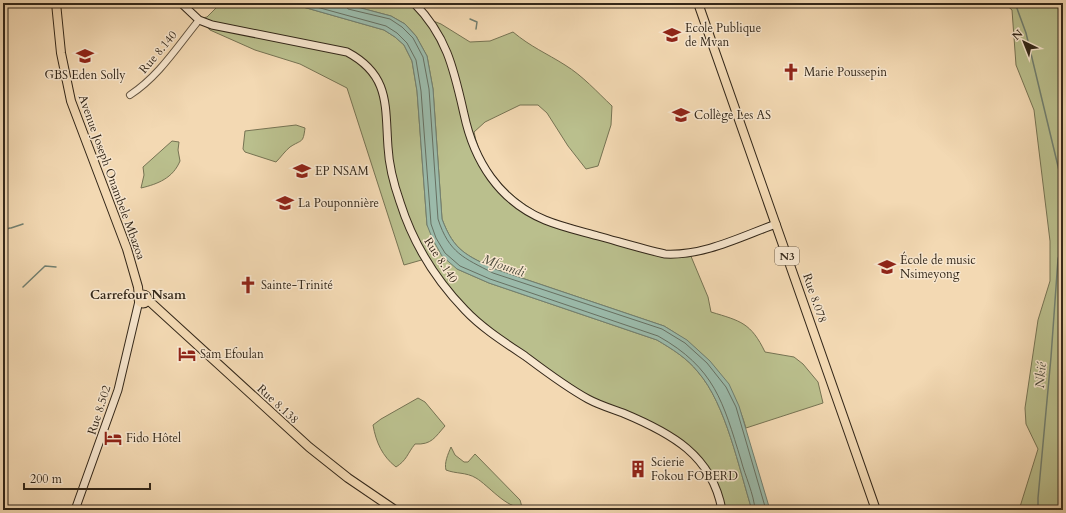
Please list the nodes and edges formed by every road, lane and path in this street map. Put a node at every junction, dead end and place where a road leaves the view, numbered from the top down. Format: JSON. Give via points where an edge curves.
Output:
{"nodes":[{"id":1,"x":56,"y":3,"type":"edge"},
{"id":2,"x":181,"y":3,"type":"edge"},
{"id":3,"x":414,"y":3,"type":"edge"},
{"id":4,"x":698,"y":3,"type":"edge"},
{"id":5,"x":199,"y":20,"type":"junction"},
{"id":6,"x":130,"y":95,"type":"dead end"},
{"id":7,"x":776,"y":224,"type":"junction"},
{"id":8,"x":145,"y":301,"type":"junction"},
{"id":9,"x":3,"y":507,"type":"edge"},
{"id":10,"x":7,"y":510,"type":"edge"},
{"id":11,"x":75,"y":510,"type":"edge"},
{"id":12,"x":395,"y":510,"type":"edge"},
{"id":13,"x":722,"y":510,"type":"edge"},
{"id":14,"x":876,"y":510,"type":"edge"}],
"edges":[{"from":1,"to":8,"type":"main road","name":"Avenue Joseph Onambele Mbazoa","via":[[62,59],[71,101]]},
{"from":2,"to":5,"type":"main road","name":"Rue 8.140"},
{"from":3,"to":7,"type":"main road","via":[[428,18],[446,47],[478,158],[498,186],[528,211],[562,226],[665,254],[681,255],[700,252]]},
{"from":4,"to":7,"type":"main road","name":"Rue 8.078","number":"N3"},
{"from":5,"to":6,"type":"street","name":"Rue 8.140","via":[[165,65],[152,79]]},
{"from":5,"to":13,"type":"main road","name":"Rue 8.140","via":[[212,25],[347,52],[360,59],[374,74],[383,90],[388,148],[400,204],[419,248],[442,284],[465,311],[491,333],[546,372],[588,399],[679,441],[714,481]]},
{"from":7,"to":14,"type":"main road","name":"Rue 8.078","number":"N3"},
{"from":8,"to":11,"type":"main road","name":"Rue 8.502","via":[[136,314],[118,390]]},
{"from":8,"to":12,"type":"main road","name":"Rue 8.138","via":[[309,447]]},
{"from":9,"to":10,"type":"main road"}]}
